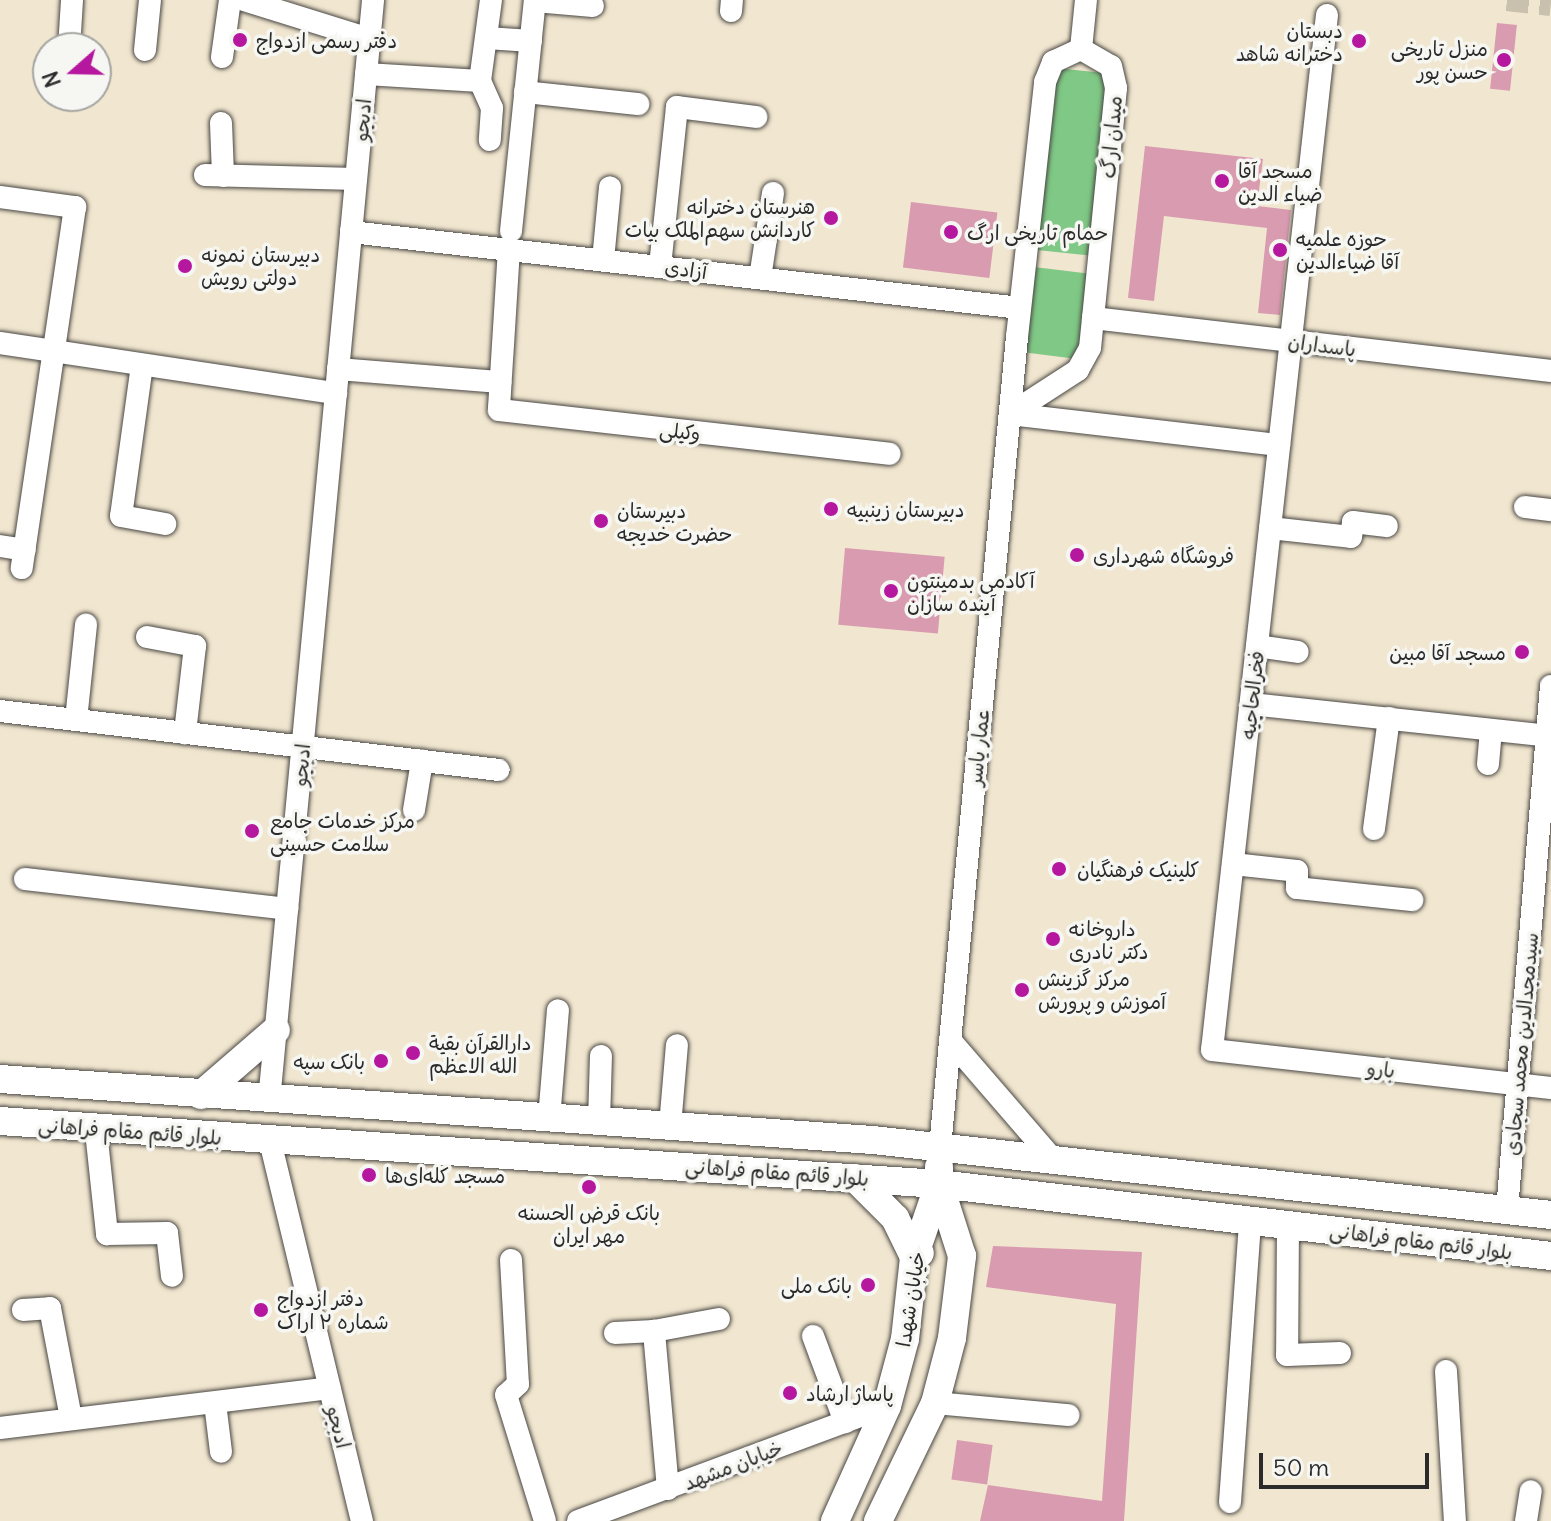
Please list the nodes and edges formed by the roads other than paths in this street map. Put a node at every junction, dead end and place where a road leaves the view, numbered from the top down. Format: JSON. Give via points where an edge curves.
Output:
{"nodes":[{"id":1,"x":72,"y":0,"type":"edge"},
{"id":2,"x":150,"y":0,"type":"edge"},
{"id":3,"x":230,"y":0,"type":"edge"},
{"id":4,"x":244,"y":0,"type":"edge"},
{"id":5,"x":373,"y":0,"type":"edge"},
{"id":6,"x":491,"y":0,"type":"edge"},
{"id":7,"x":535,"y":0,"type":"edge"},
{"id":8,"x":1086,"y":0,"type":"edge"},
{"id":9,"x":593,"y":6,"type":"dead end"},
{"id":10,"x":1327,"y":15,"type":"dead end"},
{"id":11,"x":70,"y":32,"type":"edge"},
{"id":12,"x":487,"y":38,"type":"junction"},
{"id":13,"x":369,"y":39,"type":"junction"},
{"id":14,"x":531,"y":41,"type":"junction"},
{"id":15,"x":1081,"y":49,"type":"junction"},
{"id":16,"x":145,"y":50,"type":"dead end"},
{"id":17,"x":222,"y":57,"type":"dead end"},
{"id":18,"x":366,"y":74,"type":"junction"},
{"id":19,"x":480,"y":81,"type":"junction"},
{"id":20,"x":525,"y":92,"type":"junction"},
{"id":21,"x":638,"y":104,"type":"dead end"},
{"id":22,"x":756,"y":117,"type":"dead end"},
{"id":23,"x":221,"y":123,"type":"dead end"},
{"id":24,"x":490,"y":140,"type":"dead end"},
{"id":25,"x":356,"y":179,"type":"junction"},
{"id":26,"x":610,"y":187,"type":"dead end"},
{"id":27,"x":773,"y":193,"type":"dead end"},
{"id":28,"x":0,"y":197,"type":"edge"},
{"id":29,"x":351,"y":232,"type":"junction"},
{"id":30,"x":510,"y":240,"type":"junction"},
{"id":31,"x":603,"y":260,"type":"junction"},
{"id":32,"x":660,"y":266,"type":"junction"},
{"id":33,"x":760,"y":278,"type":"junction"},
{"id":34,"x":1020,"y":308,"type":"junction"},
{"id":35,"x":1093,"y":318,"type":"junction"},
{"id":36,"x":1291,"y":341,"type":"junction"},
{"id":37,"x":0,"y":343,"type":"edge"},
{"id":38,"x":51,"y":351,"type":"junction"},
{"id":39,"x":142,"y":365,"type":"junction"},
{"id":40,"x":338,"y":369,"type":"junction"},
{"id":41,"x":1551,"y":371,"type":"edge"},
{"id":42,"x":500,"y":382,"type":"junction"},
{"id":43,"x":336,"y":393,"type":"junction"},
{"id":44,"x":1010,"y":414,"type":"junction"},
{"id":45,"x":1279,"y":445,"type":"junction"},
{"id":46,"x":890,"y":454,"type":"dead end"},
{"id":47,"x":1525,"y":507,"type":"dead end"},
{"id":48,"x":1551,"y":510,"type":"edge"},
{"id":49,"x":165,"y":524,"type":"dead end"},
{"id":50,"x":1387,"y":526,"type":"dead end"},
{"id":51,"x":1270,"y":528,"type":"junction"},
{"id":52,"x":0,"y":546,"type":"edge"},
{"id":53,"x":86,"y":625,"type":"dead end"},
{"id":54,"x":147,"y":637,"type":"dead end"},
{"id":55,"x":1257,"y":646,"type":"junction"},
{"id":56,"x":1298,"y":652,"type":"dead end"},
{"id":57,"x":1551,"y":686,"type":"edge"},
{"id":58,"x":1251,"y":704,"type":"junction"},
{"id":59,"x":0,"y":711,"type":"edge"},
{"id":60,"x":1389,"y":718,"type":"junction"},
{"id":61,"x":76,"y":720,"type":"junction"},
{"id":62,"x":1491,"y":730,"type":"junction"},
{"id":63,"x":185,"y":733,"type":"junction"},
{"id":64,"x":1549,"y":736,"type":"edge"},
{"id":65,"x":302,"y":747,"type":"junction"},
{"id":66,"x":422,"y":761,"type":"junction"},
{"id":67,"x":1488,"y":764,"type":"dead end"},
{"id":68,"x":499,"y":770,"type":"dead end"},
{"id":69,"x":414,"y":810,"type":"dead end"},
{"id":70,"x":1374,"y":829,"type":"dead end"},
{"id":71,"x":1233,"y":864,"type":"junction"},
{"id":72,"x":25,"y":879,"type":"dead end"},
{"id":73,"x":1412,"y":900,"type":"dead end"},
{"id":74,"x":287,"y":909,"type":"junction"},
{"id":75,"x":558,"y":1010,"type":"dead end"},
{"id":76,"x":276,"y":1030,"type":"junction"},
{"id":77,"x":950,"y":1040,"type":"junction"},
{"id":78,"x":677,"y":1045,"type":"dead end"},
{"id":79,"x":1212,"y":1050,"type":"joint"},
{"id":80,"x":601,"y":1056,"type":"dead end"},
{"id":81,"x":0,"y":1079,"type":"edge"},
{"id":82,"x":1518,"y":1084,"type":"junction"},
{"id":83,"x":1551,"y":1088,"type":"edge"},
{"id":84,"x":201,"y":1095,"type":"junction"},
{"id":85,"x":269,"y":1101,"type":"junction"},
{"id":86,"x":549,"y":1119,"type":"junction"},
{"id":87,"x":0,"y":1121,"type":"edge"},
{"id":88,"x":599,"y":1122,"type":"junction"},
{"id":89,"x":670,"y":1126,"type":"junction"},
{"id":90,"x":96,"y":1131,"type":"junction"},
{"id":91,"x":270,"y":1141,"type":"junction"},
{"id":92,"x":940,"y":1147,"type":"junction"},
{"id":93,"x":1052,"y":1158,"type":"junction"},
{"id":94,"x":855,"y":1178,"type":"junction"},
{"id":95,"x":939,"y":1184,"type":"junction"},
{"id":96,"x":1507,"y":1210,"type":"junction"},
{"id":97,"x":1551,"y":1215,"type":"edge"},
{"id":98,"x":1250,"y":1221,"type":"junction"},
{"id":99,"x":1288,"y":1225,"type":"junction"},
{"id":100,"x":962,"y":1256,"type":"junction"},
{"id":101,"x":1551,"y":1256,"type":"edge"},
{"id":102,"x":914,"y":1257,"type":"junction"},
{"id":103,"x":511,"y":1260,"type":"dead end"},
{"id":104,"x":172,"y":1276,"type":"dead end"},
{"id":105,"x":23,"y":1310,"type":"dead end"},
{"id":106,"x":719,"y":1319,"type":"dead end"},
{"id":107,"x":654,"y":1331,"type":"junction"},
{"id":108,"x":615,"y":1333,"type":"dead end"},
{"id":109,"x":813,"y":1336,"type":"dead end"},
{"id":110,"x":1340,"y":1353,"type":"dead end"},
{"id":111,"x":1446,"y":1371,"type":"dead end"},
{"id":112,"x":330,"y":1388,"type":"junction"},
{"id":113,"x":215,"y":1403,"type":"junction"},
{"id":114,"x":935,"y":1403,"type":"junction"},
{"id":115,"x":887,"y":1406,"type":"junction"},
{"id":116,"x":1068,"y":1415,"type":"dead end"},
{"id":117,"x":71,"y":1418,"type":"junction"},
{"id":118,"x":845,"y":1422,"type":"junction"},
{"id":119,"x":0,"y":1428,"type":"edge"},
{"id":120,"x":221,"y":1452,"type":"dead end"},
{"id":121,"x":668,"y":1489,"type":"junction"},
{"id":122,"x":1531,"y":1491,"type":"dead end"},
{"id":123,"x":1230,"y":1502,"type":"dead end"},
{"id":124,"x":362,"y":1521,"type":"edge"},
{"id":125,"x":545,"y":1521,"type":"edge"},
{"id":126,"x":578,"y":1521,"type":"edge"},
{"id":127,"x":835,"y":1521,"type":"edge"},
{"id":128,"x":878,"y":1521,"type":"edge"},
{"id":129,"x":1455,"y":1521,"type":"edge"},
{"id":130,"x":1526,"y":1521,"type":"edge"}],
"edges":[{"from":1,"to":11,"type":"street"},
{"from":2,"to":16,"type":"street"},
{"from":3,"to":17,"type":"street"},
{"from":4,"to":13,"type":"street"},
{"from":5,"to":13,"type":"street","name":"ادبجو"},
{"from":6,"to":12,"type":"street"},
{"from":7,"to":9,"type":"street"},
{"from":7,"to":14,"type":"street","name":"وکیلی"},
{"from":8,"to":15,"type":"street"},
{"from":10,"to":36,"type":"street","name":"فخرالحاجیه"},
{"from":12,"to":14,"type":"street"},
{"from":12,"to":19,"type":"street"},
{"from":13,"to":18,"type":"street","name":"ادبجو"},
{"from":14,"to":20,"type":"street","name":"وکیلی"},
{"from":15,"to":34,"type":"street","via":[[1061,54],[1047,71]]},
{"from":15,"to":35,"type":"street","name":"میدان ارگ","via":[[1111,66],[1116,88]]},
{"from":18,"to":19,"type":"street"},
{"from":18,"to":25,"type":"street","name":"ادبجو"},
{"from":19,"to":24,"type":"street","via":[[492,108]]},
{"from":20,"to":21,"type":"street"},
{"from":20,"to":30,"type":"street","name":"وکیلی"},
{"from":22,"to":32,"type":"street","via":[[677,107]]},
{"from":23,"to":25,"type":"street","via":[[214,176]]},
{"from":25,"to":29,"type":"street","name":"ادبجو"},
{"from":26,"to":31,"type":"street"},
{"from":27,"to":33,"type":"street"},
{"from":28,"to":38,"type":"street","via":[[75,207]]},
{"from":29,"to":30,"type":"street","name":"آزادی"},
{"from":29,"to":40,"type":"street","name":"ادبجو"},
{"from":30,"to":31,"type":"street","name":"آزادی"},
{"from":30,"to":42,"type":"street","name":"وکیلی"},
{"from":31,"to":32,"type":"street","name":"آزادی"},
{"from":32,"to":33,"type":"street","name":"آزادی"},
{"from":33,"to":34,"type":"street","name":"آزادی"},
{"from":34,"to":44,"type":"street","name":"عمار یاسر"},
{"from":35,"to":36,"type":"street","name":"پاسداران"},
{"from":35,"to":44,"type":"street","name":"میدان ارگ","via":[[1090,348],[1078,370]]},
{"from":36,"to":41,"type":"street","name":"پاسداران"},
{"from":36,"to":45,"type":"street","name":"فخرالحاجیه"},
{"from":37,"to":38,"type":"street"},
{"from":38,"to":39,"type":"street"},
{"from":38,"to":52,"type":"street","via":[[24,559]]},
{"from":39,"to":43,"type":"street"},
{"from":39,"to":49,"type":"street","via":[[121,516]]},
{"from":40,"to":42,"type":"street"},
{"from":40,"to":43,"type":"street","name":"ادبجو"},
{"from":42,"to":46,"type":"street","name":"وکیلی","via":[[499,410]]},
{"from":43,"to":65,"type":"street","name":"ادبجو"},
{"from":44,"to":45,"type":"street"},
{"from":44,"to":77,"type":"street","name":"عمار یاسر"},
{"from":45,"to":51,"type":"street","name":"فخرالحاجیه"},
{"from":47,"to":48,"type":"street"},
{"from":50,"to":51,"type":"street","via":[[1353,522],[1351,537]]},
{"from":51,"to":55,"type":"street","name":"فخرالحاجیه"},
{"from":53,"to":61,"type":"street"},
{"from":54,"to":63,"type":"street","via":[[195,646]]},
{"from":55,"to":56,"type":"street"},
{"from":55,"to":58,"type":"street","name":"فخرالحاجیه"},
{"from":57,"to":64,"type":"street","name":"سیدمجدالدین محمد سجادی"},
{"from":58,"to":60,"type":"street"},
{"from":58,"to":71,"type":"street","name":"فخرالحاجیه"},
{"from":59,"to":61,"type":"street"},
{"from":60,"to":62,"type":"street"},
{"from":60,"to":70,"type":"street"},
{"from":61,"to":63,"type":"street"},
{"from":62,"to":64,"type":"street"},
{"from":62,"to":67,"type":"street"},
{"from":63,"to":65,"type":"street"},
{"from":64,"to":82,"type":"street","name":"سیدمجدالدین محمد سجادی"},
{"from":65,"to":66,"type":"street"},
{"from":65,"to":74,"type":"street","name":"ادبجو"},
{"from":66,"to":68,"type":"street"},
{"from":66,"to":69,"type":"street"},
{"from":71,"to":73,"type":"street","via":[[1297,871],[1297,888]]},
{"from":71,"to":79,"type":"street","name":"فخرالحاجیه"},
{"from":72,"to":74,"type":"street"},
{"from":74,"to":76,"type":"street","name":"ادبجو"},
{"from":75,"to":86,"type":"street"},
{"from":76,"to":84,"type":"main road"},
{"from":76,"to":85,"type":"street","name":"ادبجو"},
{"from":77,"to":92,"type":"street","name":"عمار یاسر"},
{"from":77,"to":93,"type":"street"},
{"from":78,"to":89,"type":"street"},
{"from":79,"to":82,"type":"street","name":"بارو"},
{"from":80,"to":88,"type":"street"},
{"from":81,"to":84,"type":"main road","name":"بلوار قائم مقام فراهانی"},
{"from":82,"to":83,"type":"street","name":"بارو"},
{"from":82,"to":96,"type":"street","name":"سیدمجدالدین محمد سجادی"},
{"from":84,"to":85,"type":"main road","name":"بلوار قائم مقام فراهانی"},
{"from":85,"to":86,"type":"main road","name":"بلوار قائم مقام فراهانی"},
{"from":85,"to":91,"type":"main road","name":"ادبجو"},
{"from":86,"to":88,"type":"main road","name":"بلوار قائم مقام فراهانی"},
{"from":87,"to":90,"type":"main road","name":"بلوار قائم مقام فراهانی"},
{"from":88,"to":89,"type":"main road","name":"بلوار قائم مقام فراهانی"},
{"from":89,"to":92,"type":"main road","name":"بلوار قائم مقام فراهانی"},
{"from":90,"to":91,"type":"main road","name":"بلوار قائم مقام فراهانی"},
{"from":90,"to":104,"type":"street","via":[[107,1234],[167,1233]]},
{"from":91,"to":94,"type":"main road","name":"بلوار قائم مقام فراهانی"},
{"from":91,"to":112,"type":"street","name":"ادبجو"},
{"from":92,"to":93,"type":"main road","name":"بلوار قائم مقام فراهانی"},
{"from":92,"to":95,"type":"main road"},
{"from":93,"to":96,"type":"main road","name":"بلوار قائم مقام فراهانی"},
{"from":94,"to":95,"type":"main road","name":"بلوار قائم مقام فراهانی"},
{"from":94,"to":102,"type":"main road","via":[[895,1218]]},
{"from":95,"to":98,"type":"main road","name":"بلوار قائم مقام فراهانی"},
{"from":95,"to":100,"type":"main road"},
{"from":95,"to":102,"type":"main road","name":"خیابان شهدا"},
{"from":96,"to":97,"type":"main road","name":"بلوار قائم مقام فراهانی"},
{"from":98,"to":99,"type":"main road","name":"بلوار قائم مقام فراهانی"},
{"from":98,"to":123,"type":"street"},
{"from":99,"to":101,"type":"main road","name":"بلوار قائم مقام فراهانی"},
{"from":99,"to":110,"type":"street","via":[[1287,1355]]},
{"from":100,"to":102,"type":"main road","via":[[938,1243]]},
{"from":100,"to":114,"type":"main road","via":[[952,1338]]},
{"from":102,"to":115,"type":"main road","name":"خیابان شهدا","via":[[905,1339]]},
{"from":103,"to":125,"type":"street","via":[[518,1384],[506,1395]]},
{"from":105,"to":117,"type":"street","via":[[50,1308]]},
{"from":106,"to":107,"type":"street"},
{"from":107,"to":108,"type":"street"},
{"from":107,"to":121,"type":"street"},
{"from":109,"to":118,"type":"street"},
{"from":111,"to":129,"type":"street"},
{"from":112,"to":113,"type":"street"},
{"from":112,"to":124,"type":"street","name":"ادبجو"},
{"from":113,"to":117,"type":"street"},
{"from":113,"to":120,"type":"street"},
{"from":114,"to":116,"type":"street"},
{"from":114,"to":128,"type":"main road"},
{"from":115,"to":118,"type":"street","name":"خیابان مشهد"},
{"from":115,"to":127,"type":"main road","name":"خیابان شهدا"},
{"from":117,"to":119,"type":"street"},
{"from":118,"to":121,"type":"street","name":"خیابان مشهد"},
{"from":121,"to":126,"type":"street","name":"خیابان مشهد"},
{"from":122,"to":130,"type":"street"}]}
